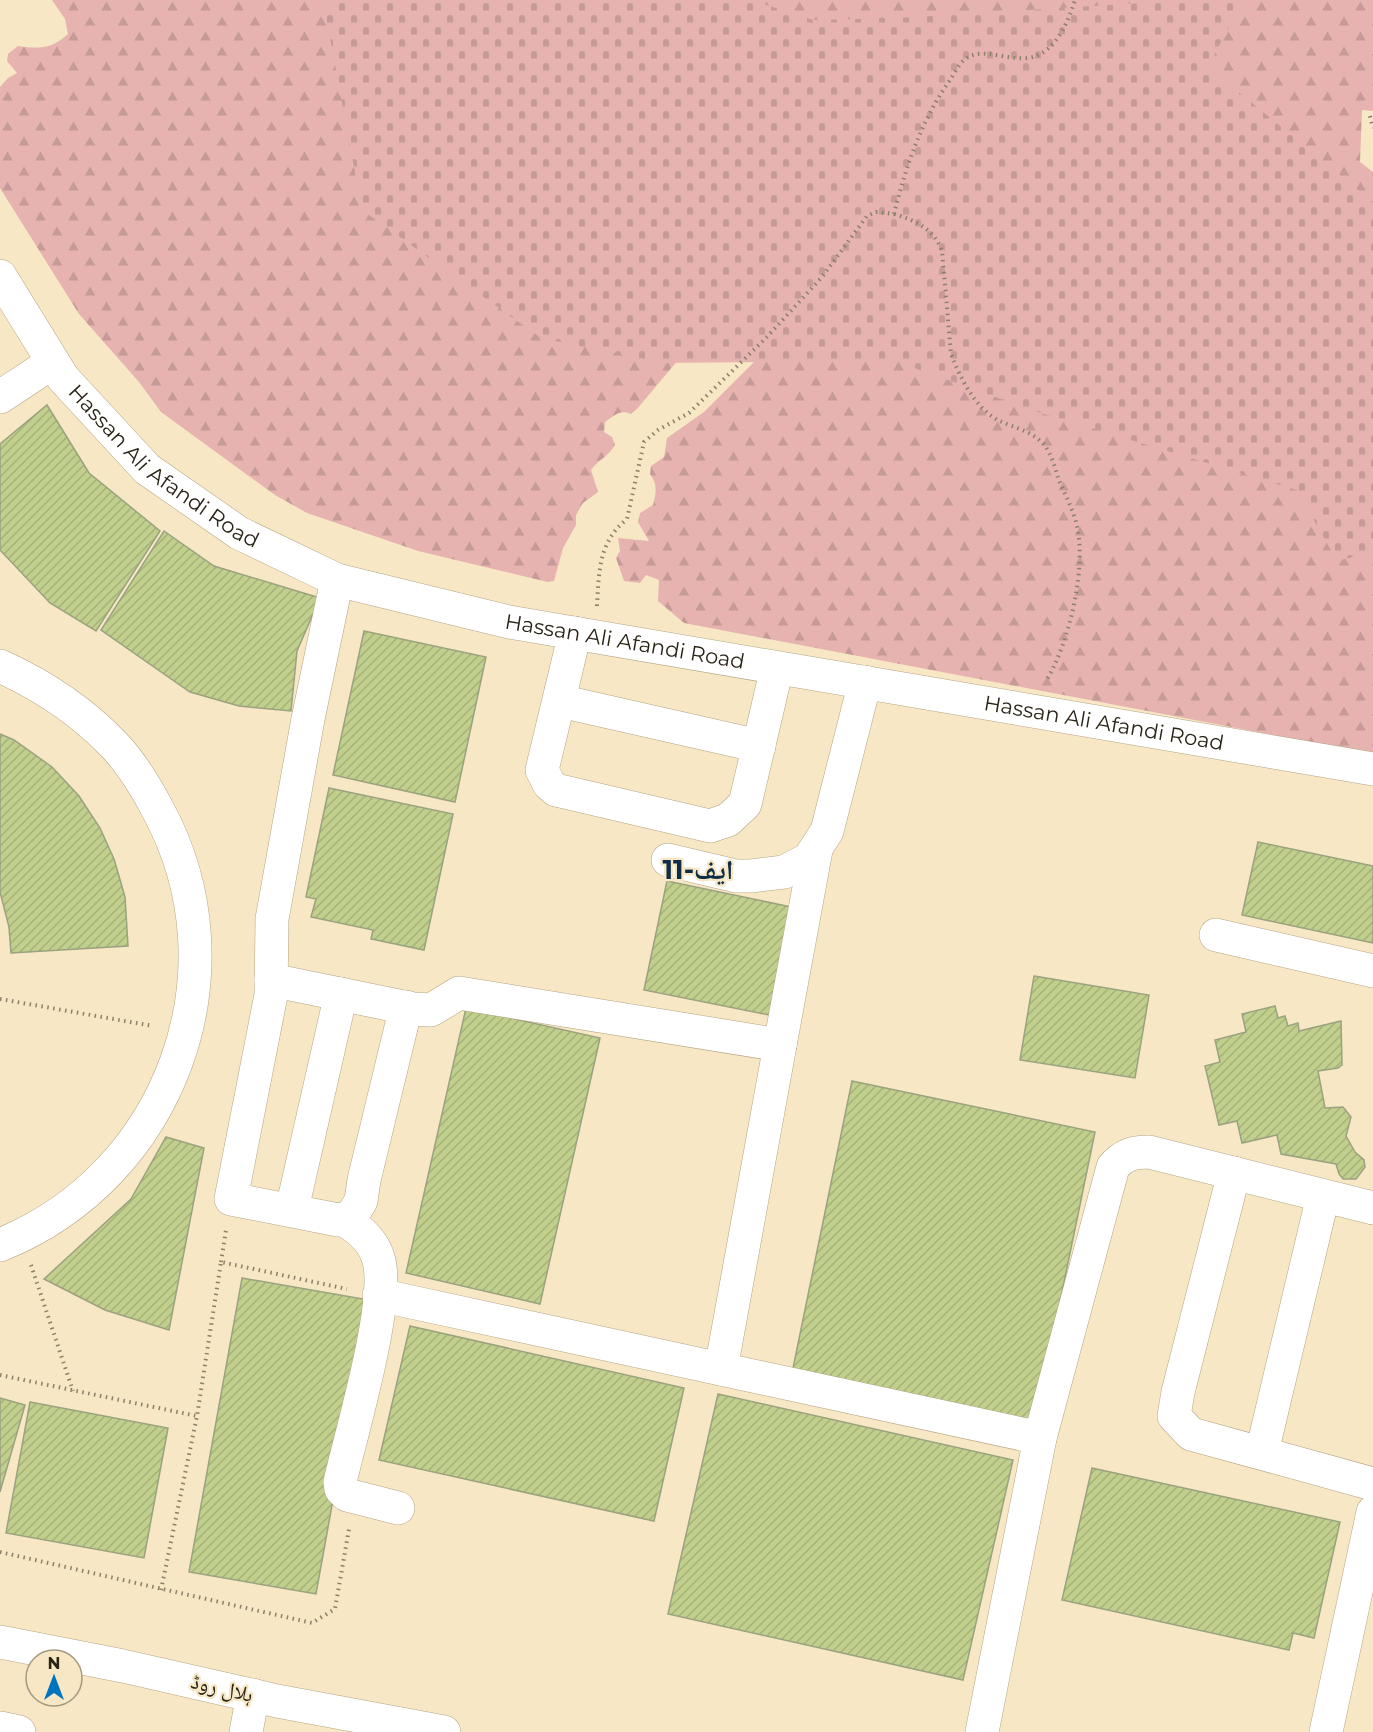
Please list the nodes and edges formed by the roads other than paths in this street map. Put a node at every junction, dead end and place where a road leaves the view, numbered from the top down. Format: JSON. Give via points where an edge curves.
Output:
{"nodes":[{"id":1,"x":0,"y":276,"type":"edge"},
{"id":2,"x":53,"y":362,"type":"junction"},
{"id":3,"x":0,"y":397,"type":"edge"},
{"id":4,"x":337,"y":580,"type":"junction"},
{"id":5,"x":586,"y":635,"type":"junction"},
{"id":6,"x":0,"y":666,"type":"edge"},
{"id":7,"x":777,"y":668,"type":"junction"},
{"id":8,"x":865,"y":682,"type":"junction"},
{"id":9,"x":560,"y":701,"type":"junction"},
{"id":10,"x":759,"y":746,"type":"junction"},
{"id":11,"x":1373,"y":768,"type":"edge"},
{"id":12,"x":816,"y":850,"type":"junction"},
{"id":13,"x":668,"y":860,"type":"dead end"},
{"id":14,"x":1215,"y":935,"type":"dead end"},
{"id":15,"x":1373,"y":971,"type":"edge"},
{"id":16,"x":271,"y":980,"type":"junction"},
{"id":17,"x":341,"y":994,"type":"junction"},
{"id":18,"x":406,"y":1007,"type":"junction"},
{"id":19,"x":780,"y":1045,"type":"junction"},
{"id":20,"x":1234,"y":1173,"type":"junction"},
{"id":21,"x":1323,"y":1196,"type":"junction"},
{"id":22,"x":1373,"y":1208,"type":"edge"},
{"id":23,"x":292,"y":1209,"type":"junction"},
{"id":24,"x":345,"y":1220,"type":"junction"},
{"id":25,"x":11,"y":1240,"type":"edge"},
{"id":26,"x":379,"y":1295,"type":"junction"},
{"id":27,"x":721,"y":1369,"type":"junction"},
{"id":28,"x":1040,"y":1438,"type":"junction"},
{"id":29,"x":1262,"y":1452,"type":"junction"},
{"id":30,"x":1373,"y":1484,"type":"edge"},
{"id":31,"x":398,"y":1508,"type":"dead end"},
{"id":32,"x":1373,"y":1512,"type":"edge"},
{"id":33,"x":0,"y":1642,"type":"edge"},
{"id":34,"x":253,"y":1695,"type":"junction"},
{"id":35,"x":0,"y":1728,"type":"edge"},
{"id":36,"x":19,"y":1732,"type":"edge"},
{"id":37,"x":246,"y":1732,"type":"edge"},
{"id":38,"x":444,"y":1732,"type":"edge"},
{"id":39,"x":982,"y":1732,"type":"edge"},
{"id":40,"x":1326,"y":1732,"type":"edge"}],
"edges":[{"from":1,"to":2,"type":"street","name":"Hassan Ali Afandi Road"},
{"from":2,"to":3,"type":"street"},
{"from":2,"to":4,"type":"street","name":"Hassan Ali Afandi Road","via":[[63,378],[147,469],[239,533]]},
{"from":4,"to":5,"type":"street","name":"Hassan Ali Afandi Road","via":[[509,622]]},
{"from":4,"to":16,"type":"street","via":[[272,919]]},
{"from":5,"to":7,"type":"street","name":"Hassan Ali Afandi Road"},
{"from":5,"to":9,"type":"street"},
{"from":6,"to":25,"type":"street","via":[[37,683],[79,712],[116,747],[147,788],[171,832],[187,880],[195,931],[195,982],[187,1032],[152,1115],[127,1152],[87,1192],[61,1213]]},
{"from":7,"to":8,"type":"street","name":"Hassan Ali Afandi Road"},
{"from":7,"to":10,"type":"street"},
{"from":8,"to":11,"type":"street","name":"Hassan Ali Afandi Road"},
{"from":8,"to":12,"type":"street","via":[[827,831]]},
{"from":9,"to":10,"type":"street"},
{"from":9,"to":10,"type":"street","via":[[542,770],[556,790],[710,826],[728,820],[745,804]]},
{"from":12,"to":13,"type":"street","via":[[793,869],[751,876]]},
{"from":12,"to":19,"type":"street"},
{"from":14,"to":15,"type":"street"},
{"from":16,"to":17,"type":"street"},
{"from":16,"to":23,"type":"street","via":[[231,1199]]},
{"from":17,"to":18,"type":"street"},
{"from":17,"to":23,"type":"street"},
{"from":18,"to":19,"type":"street","via":[[430,1010],[459,993]]},
{"from":18,"to":24,"type":"street","via":[[361,1201]]},
{"from":19,"to":27,"type":"street"},
{"from":20,"to":21,"type":"street"},
{"from":20,"to":28,"type":"street","via":[[1149,1152],[1135,1152],[1113,1167]]},
{"from":20,"to":29,"type":"street","via":[[1174,1416],[1191,1434]]},
{"from":21,"to":22,"type":"street"},
{"from":21,"to":29,"type":"street"},
{"from":23,"to":24,"type":"street"},
{"from":24,"to":26,"type":"street","via":[[364,1234],[374,1248],[379,1261]]},
{"from":26,"to":27,"type":"street"},
{"from":26,"to":31,"type":"street","via":[[374,1334],[340,1482],[347,1495]]},
{"from":27,"to":28,"type":"street"},
{"from":28,"to":39,"type":"street"},
{"from":29,"to":30,"type":"street"},
{"from":32,"to":40,"type":"street"},
{"from":33,"to":34,"type":"street","name":"ہلال روڈ"},
{"from":34,"to":37,"type":"street"},
{"from":34,"to":38,"type":"street","name":"ہلال روڈ"},
{"from":35,"to":36,"type":"street"}]}
